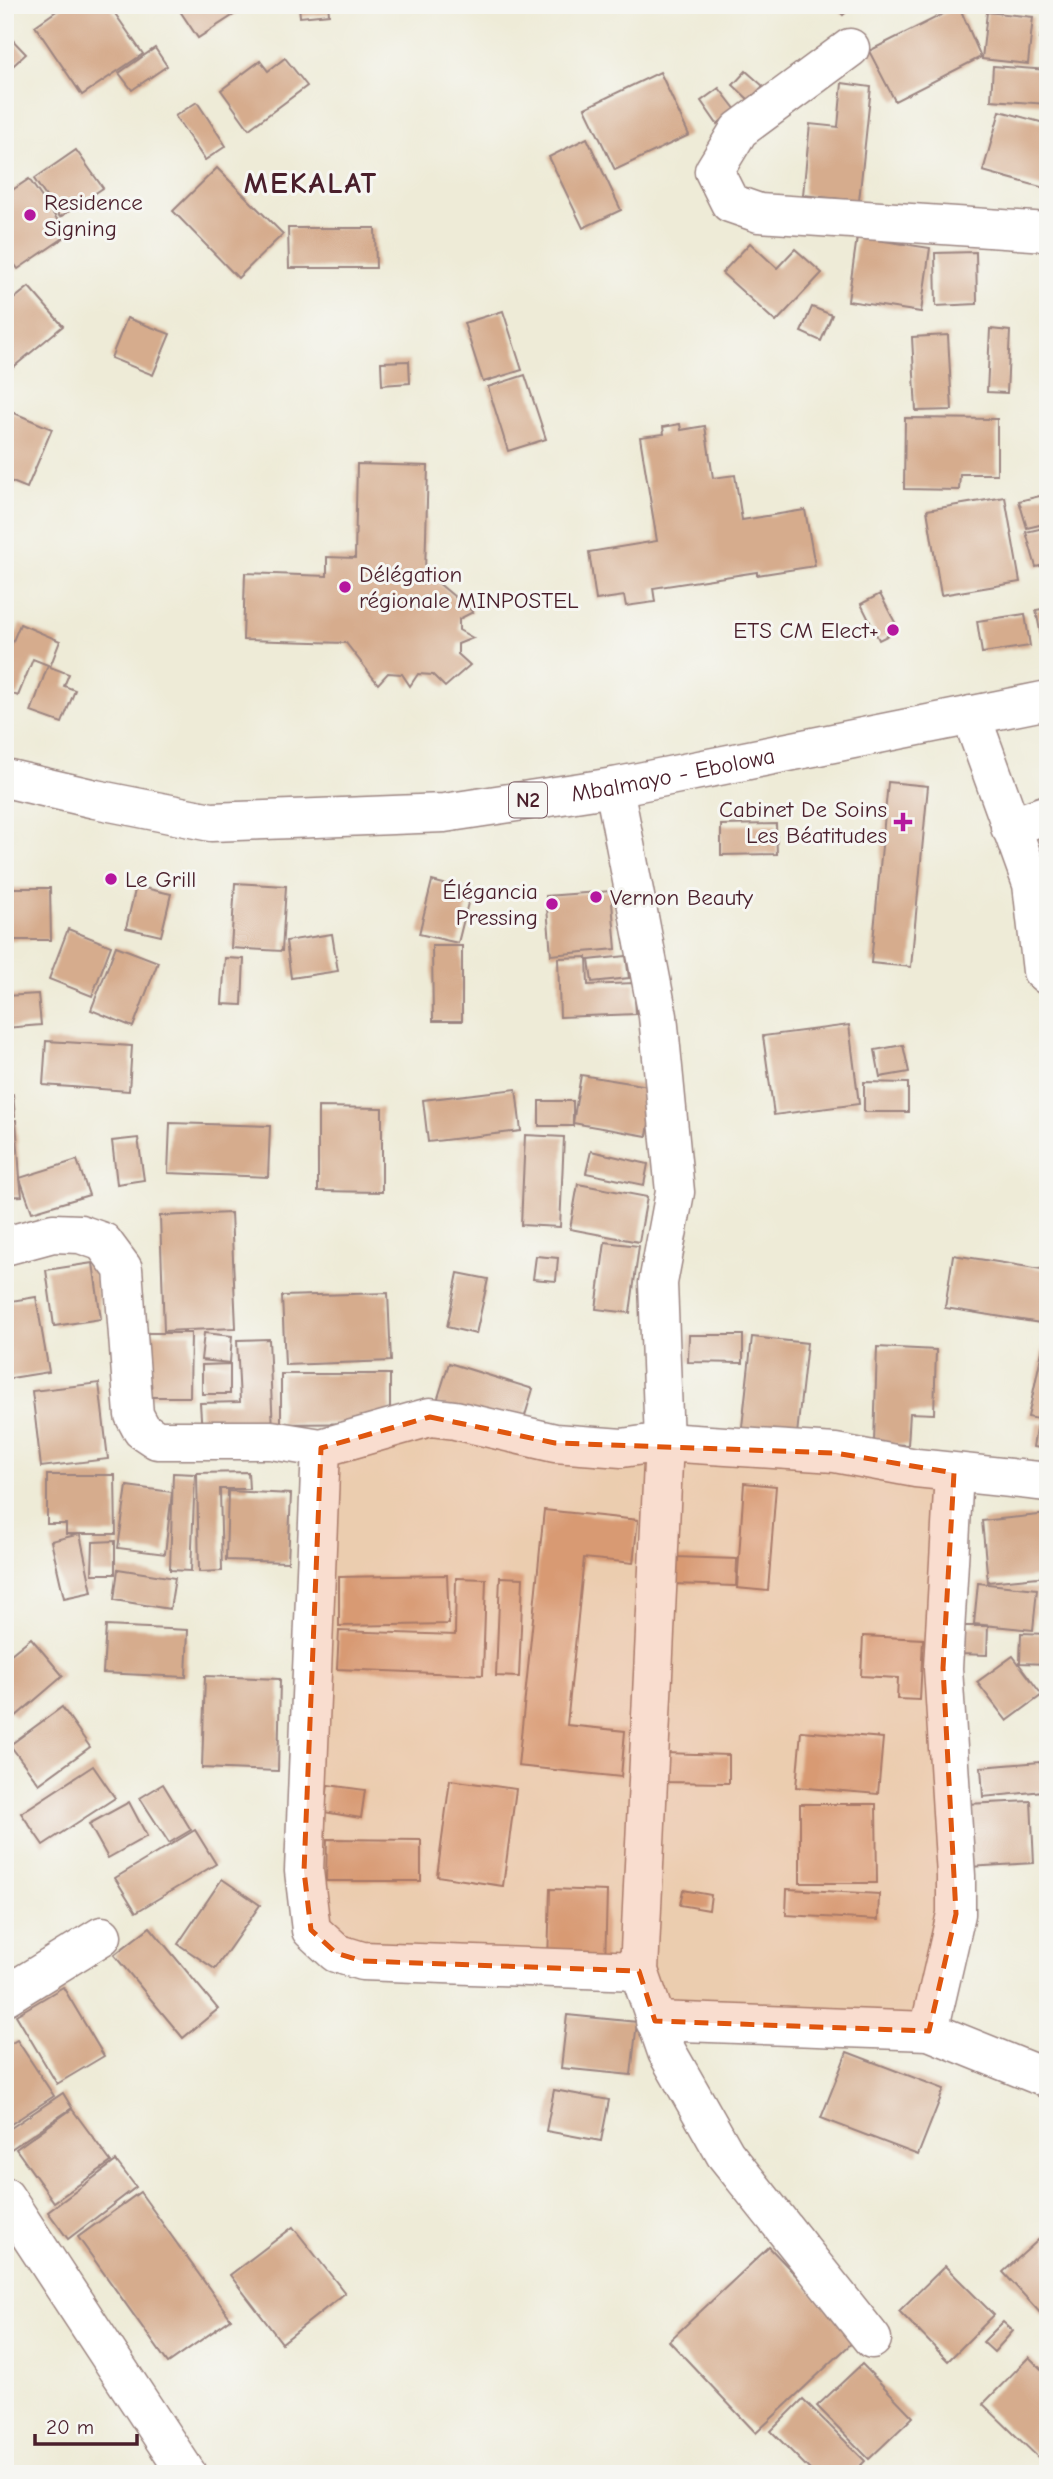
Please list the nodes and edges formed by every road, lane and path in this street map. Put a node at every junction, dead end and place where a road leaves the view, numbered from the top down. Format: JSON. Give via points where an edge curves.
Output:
{"nodes":[{"id":1,"x":850,"y":48,"type":"dead end"},
{"id":2,"x":1048,"y":232,"type":"edge"},
{"id":3,"x":1048,"y":700,"type":"edge"},
{"id":4,"x":971,"y":715,"type":"junction"},
{"id":5,"x":5,"y":778,"type":"edge"},
{"id":6,"x":614,"y":788,"type":"junction"},
{"id":7,"x":1048,"y":814,"type":"edge"},
{"id":8,"x":1010,"y":827,"type":"junction"},
{"id":9,"x":1048,"y":976,"type":"edge"},
{"id":10,"x":5,"y":1246,"type":"edge"},
{"id":11,"x":664,"y":1442,"type":"junction"},
{"id":12,"x":321,"y":1448,"type":"junction"},
{"id":13,"x":954,"y":1473,"type":"junction"},
{"id":14,"x":1048,"y":1482,"type":"edge"},
{"id":15,"x":102,"y":1936,"type":"dead end"},
{"id":16,"x":639,"y":1970,"type":"junction"},
{"id":17,"x":5,"y":1996,"type":"edge"},
{"id":18,"x":655,"y":2021,"type":"junction"},
{"id":19,"x":929,"y":2031,"type":"junction"},
{"id":20,"x":1048,"y":2079,"type":"edge"},
{"id":21,"x":5,"y":2197,"type":"edge"},
{"id":22,"x":872,"y":2339,"type":"dead end"},
{"id":23,"x":187,"y":2474,"type":"edge"}],
"edges":[{"from":1,"to":2,"type":"main road","via":[[739,130],[714,171],[730,203],[760,213]]},
{"from":3,"to":4,"type":"main road","name":"Mbalmayo - Ebolowa","number":"N2"},
{"from":4,"to":6,"type":"main road","name":"Mbalmayo - Ebolowa","number":"N2"},
{"from":4,"to":8,"type":"main road"},
{"from":5,"to":6,"type":"main road","name":"Mbalmayo - Ebolowa","number":"N2","via":[[211,822],[444,813]]},
{"from":6,"to":11,"type":"main road","via":[[658,1016],[675,1192],[658,1283]]},
{"from":7,"to":8,"type":"main road"},
{"from":8,"to":9,"type":"main road","via":[[1032,884],[1042,971]]},
{"from":10,"to":12,"type":"main road","via":[[53,1233],[80,1234],[103,1242],[123,1269],[134,1415],[142,1430],[157,1440],[271,1440]]},
{"from":11,"to":12,"type":"main road","via":[[622,1448],[555,1443],[430,1417]]},
{"from":11,"to":13,"type":"main road","via":[[835,1453]]},
{"from":11,"to":16,"type":"main road"},
{"from":12,"to":16,"type":"main road","via":[[304,1871],[312,1930],[337,1954],[362,1961]]},
{"from":13,"to":14,"type":"main road"},
{"from":13,"to":19,"type":"main road","via":[[943,1668],[956,1914]]},
{"from":15,"to":17,"type":"main road"},
{"from":16,"to":18,"type":"main road"},
{"from":18,"to":19,"type":"main road"},
{"from":18,"to":22,"type":"main road","via":[[667,2052],[725,2154]]},
{"from":19,"to":20,"type":"main road"},
{"from":21,"to":23,"type":"main road"}]}
